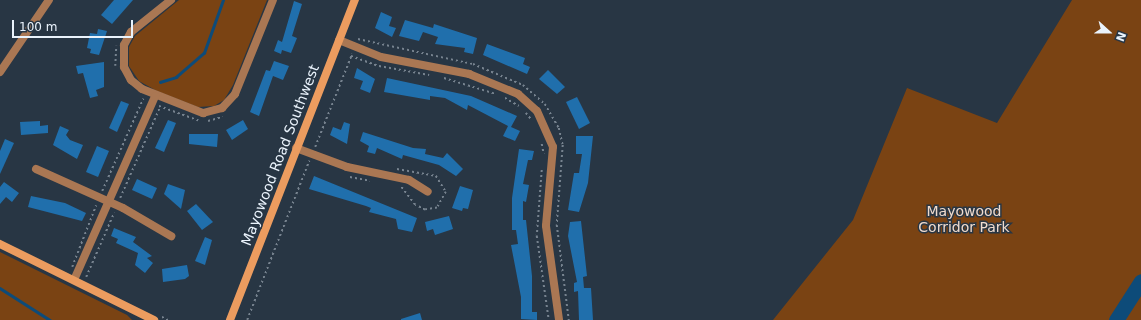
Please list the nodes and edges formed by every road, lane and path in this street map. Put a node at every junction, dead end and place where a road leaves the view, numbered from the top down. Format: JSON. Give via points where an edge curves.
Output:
{"nodes":[{"id":1,"x":49,"y":0,"type":"edge"},
{"id":2,"x":171,"y":0,"type":"edge"},
{"id":3,"x":273,"y":0,"type":"edge"},
{"id":4,"x":355,"y":0,"type":"edge"},
{"id":5,"x":359,"y":37,"type":"dead end"},
{"id":6,"x":339,"y":40,"type":"junction"},
{"id":7,"x":0,"y":72,"type":"edge"},
{"id":8,"x":154,"y":96,"type":"junction"},
{"id":9,"x":143,"y":99,"type":"dead end"},
{"id":10,"x":160,"y":107,"type":"dead end"},
{"id":11,"x":534,"y":122,"type":"dead end"},
{"id":12,"x":542,"y":142,"type":"dead end"},
{"id":13,"x":316,"y":146,"type":"dead end"},
{"id":14,"x":296,"y":148,"type":"junction"},
{"id":15,"x":543,"y":160,"type":"dead end"},
{"id":16,"x":309,"y":162,"type":"dead end"},
{"id":17,"x":543,"y":164,"type":"dead end"},
{"id":18,"x":36,"y":169,"type":"dead end"},
{"id":19,"x":428,"y":192,"type":"dead end"},
{"id":20,"x":100,"y":197,"type":"junction"},
{"id":21,"x":108,"y":201,"type":"junction"},
{"id":22,"x":117,"y":205,"type":"junction"},
{"id":23,"x":172,"y":236,"type":"dead end"},
{"id":24,"x":0,"y":244,"type":"edge"},
{"id":25,"x":70,"y":266,"type":"dead end"},
{"id":26,"x":86,"y":274,"type":"dead end"},
{"id":27,"x":74,"y":280,"type":"junction"},
{"id":28,"x":154,"y":320,"type":"edge"},
{"id":29,"x":230,"y":320,"type":"edge"},
{"id":30,"x":247,"y":320,"type":"edge"},
{"id":31,"x":549,"y":320,"type":"edge"},
{"id":32,"x":559,"y":320,"type":"edge"},
{"id":33,"x":569,"y":320,"type":"edge"}],
"edges":[{"from":1,"to":7,"type":"street"},
{"from":2,"to":8,"type":"street","via":[[131,32],[122,53],[124,67],[131,80]]},
{"from":3,"to":8,"type":"street","via":[[238,87],[222,108],[198,113]]},
{"from":4,"to":6,"type":"street","name":"Mayowood Road Southwest"},
{"from":5,"to":33,"type":"path","via":[[389,48],[462,61],[504,76],[531,90],[545,104],[559,128],[564,145],[556,225]]},
{"from":6,"to":14,"type":"street","name":"Mayowood Road Southwest"},
{"from":6,"to":32,"type":"street","via":[[381,56],[452,70],[488,81],[518,94],[537,110],[553,147],[546,226]]},
{"from":8,"to":21,"type":"street"},
{"from":9,"to":20,"type":"path"},
{"from":10,"to":22,"type":"path"},
{"from":11,"to":13,"type":"path","via":[[519,106],[497,95],[457,81],[389,69],[351,56]]},
{"from":12,"to":15,"type":"path"},
{"from":14,"to":19,"type":"street","via":[[347,167],[408,180]]},
{"from":14,"to":29,"type":"street","name":"Mayowood Road Southwest"},
{"from":16,"to":30,"type":"path"},
{"from":17,"to":31,"type":"path","via":[[536,226]]},
{"from":18,"to":20,"type":"street"},
{"from":20,"to":21,"type":"street"},
{"from":20,"to":25,"type":"path"},
{"from":21,"to":22,"type":"street"},
{"from":21,"to":27,"type":"street"},
{"from":22,"to":23,"type":"street"},
{"from":22,"to":26,"type":"path"},
{"from":24,"to":27,"type":"street"},
{"from":27,"to":28,"type":"street"}]}
